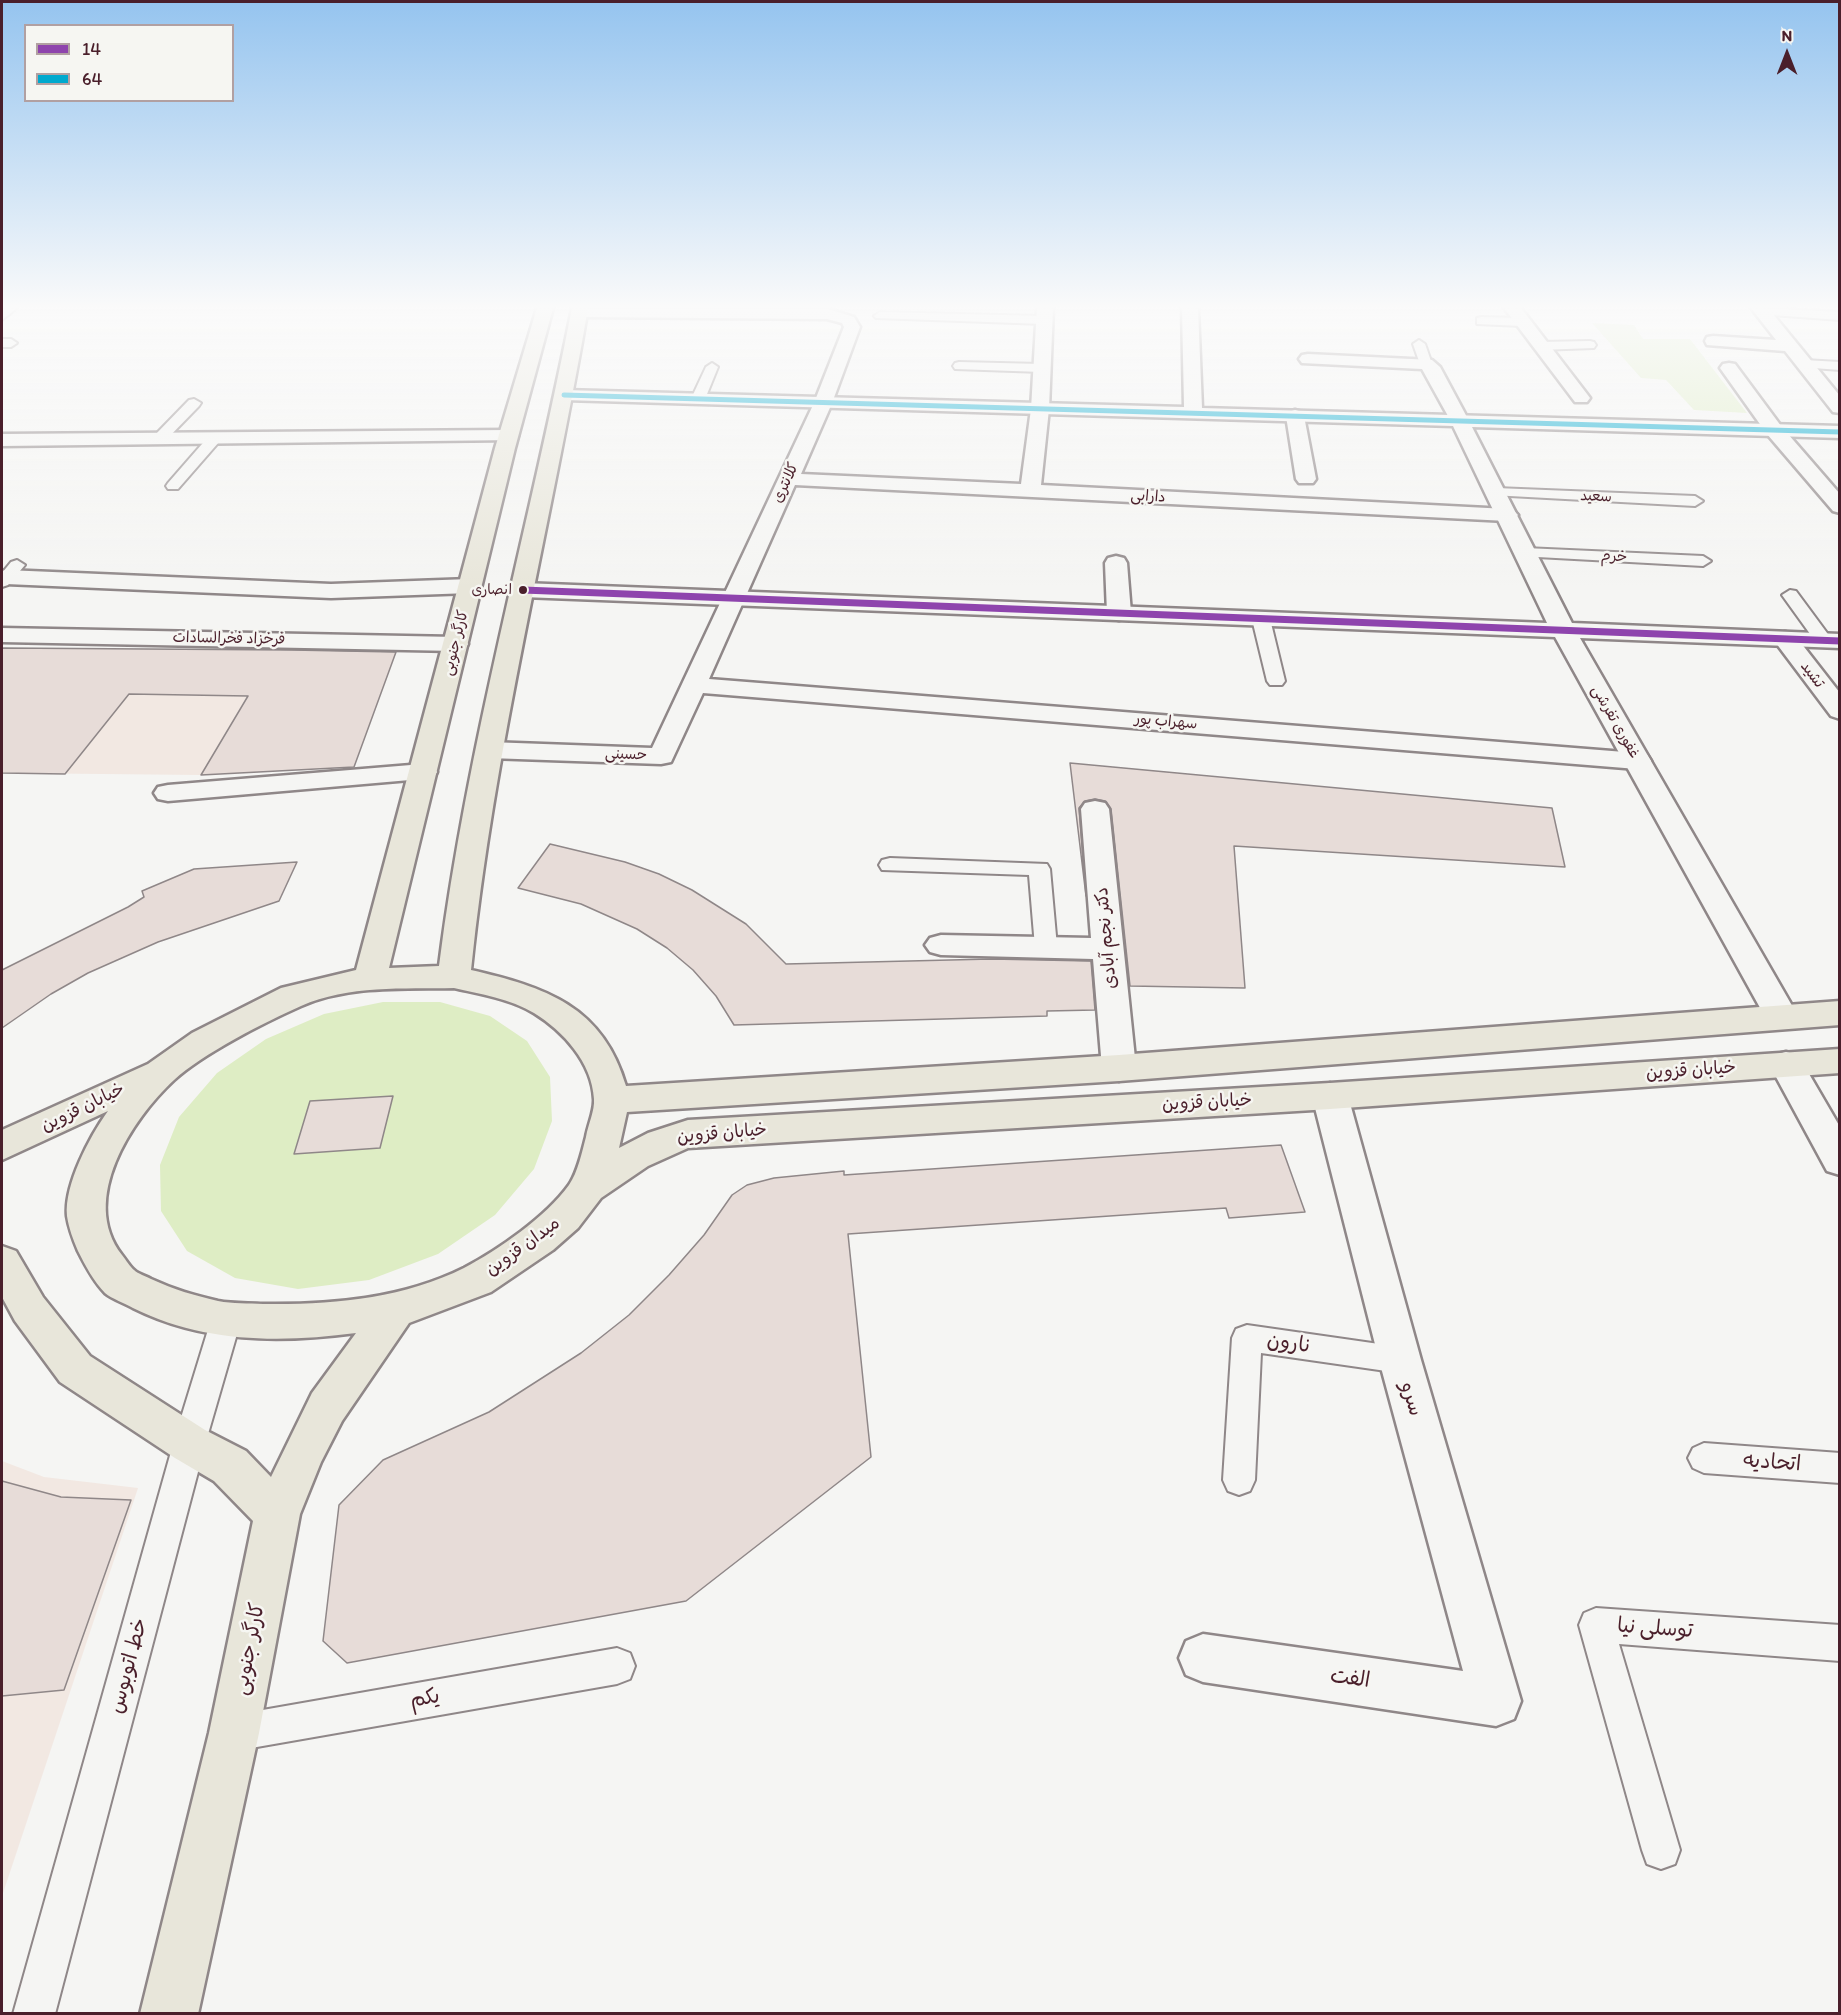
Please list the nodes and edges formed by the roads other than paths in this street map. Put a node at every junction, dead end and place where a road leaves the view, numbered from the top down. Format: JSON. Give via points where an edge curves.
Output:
{"nodes":[{"id":1,"x":518,"y":402,"type":"edge"},
{"id":2,"x":563,"y":402,"type":"edge"},
{"id":3,"x":794,"y":402,"type":"edge"},
{"id":4,"x":1040,"y":402,"type":"edge"},
{"id":5,"x":1193,"y":402,"type":"edge"},
{"id":6,"x":1450,"y":402,"type":"edge"},
{"id":7,"x":1754,"y":402,"type":"edge"},
{"id":8,"x":194,"y":403,"type":"dead end"},
{"id":9,"x":824,"y":403,"type":"junction"},
{"id":10,"x":1040,"y":409,"type":"junction"},
{"id":11,"x":1193,"y":413,"type":"junction"},
{"id":12,"x":1295,"y":416,"type":"junction"},
{"id":13,"x":1460,"y":421,"type":"junction"},
{"id":14,"x":1774,"y":430,"type":"junction"},
{"id":15,"x":1839,"y":432,"type":"edge"},
{"id":16,"x":508,"y":436,"type":"junction"},
{"id":17,"x":159,"y":439,"type":"junction"},
{"id":18,"x":214,"y":439,"type":"junction"},
{"id":19,"x":2,"y":440,"type":"edge"},
{"id":20,"x":789,"y":478,"type":"junction"},
{"id":21,"x":1306,"y":478,"type":"dead end"},
{"id":22,"x":173,"y":486,"type":"dead end"},
{"id":23,"x":1030,"y":491,"type":"junction"},
{"id":24,"x":1695,"y":501,"type":"dead end"},
{"id":25,"x":1501,"y":504,"type":"junction"},
{"id":26,"x":1838,"y":504,"type":"edge"},
{"id":27,"x":1525,"y":553,"type":"junction"},
{"id":28,"x":1702,"y":561,"type":"dead end"},
{"id":29,"x":1116,"y":563,"type":"dead end"},
{"id":30,"x":8,"y":575,"type":"edge"},
{"id":31,"x":470,"y":586,"type":"junction"},
{"id":32,"x":524,"y":590,"type":"junction"},
{"id":33,"x":1790,"y":596,"type":"dead end"},
{"id":34,"x":733,"y":598,"type":"junction"},
{"id":35,"x":1119,"y":613,"type":"junction"},
{"id":36,"x":1261,"y":619,"type":"junction"},
{"id":37,"x":1563,"y":630,"type":"junction"},
{"id":38,"x":2,"y":635,"type":"edge"},
{"id":39,"x":1785,"y":639,"type":"junction"},
{"id":40,"x":1832,"y":641,"type":"edge"},
{"id":41,"x":456,"y":644,"type":"junction"},
{"id":42,"x":1276,"y":681,"type":"dead end"},
{"id":43,"x":695,"y":685,"type":"junction"},
{"id":44,"x":1839,"y":711,"type":"edge"},
{"id":45,"x":489,"y":750,"type":"junction"},
{"id":46,"x":1637,"y":761,"type":"junction"},
{"id":47,"x":423,"y":772,"type":"junction"},
{"id":48,"x":168,"y":793,"type":"dead end"},
{"id":49,"x":1095,"y":809,"type":"dead end"},
{"id":50,"x":890,"y":865,"type":"dead end"},
{"id":51,"x":941,"y":945,"type":"dead end"},
{"id":52,"x":1046,"y":947,"type":"junction"},
{"id":53,"x":1108,"y":949,"type":"junction"},
{"id":54,"x":454,"y":977,"type":"junction"},
{"id":55,"x":370,"y":979,"type":"junction"},
{"id":56,"x":1839,"y":1012,"type":"edge"},
{"id":57,"x":1781,"y":1016,"type":"junction"},
{"id":58,"x":1839,"y":1061,"type":"edge"},
{"id":59,"x":1786,"y":1064,"type":"junction"},
{"id":60,"x":1119,"y":1068,"type":"junction"},
{"id":61,"x":163,"y":1070,"type":"junction"},
{"id":62,"x":1330,"y":1096,"type":"junction"},
{"id":63,"x":612,"y":1100,"type":"junction"},
{"id":64,"x":2,"y":1146,"type":"edge"},
{"id":65,"x":1839,"y":1161,"type":"edge"},
{"id":66,"x":588,"y":1188,"type":"junction"},
{"id":67,"x":2,"y":1262,"type":"edge"},
{"id":68,"x":395,"y":1311,"type":"junction"},
{"id":69,"x":226,"y":1320,"type":"junction"},
{"id":70,"x":1400,"y":1360,"type":"junction"},
{"id":71,"x":190,"y":1443,"type":"junction"},
{"id":72,"x":1704,"y":1458,"type":"dead end"},
{"id":73,"x":1839,"y":1468,"type":"edge"},
{"id":74,"x":1239,"y":1480,"type":"dead end"},
{"id":75,"x":277,"y":1514,"type":"junction"},
{"id":76,"x":1839,"y":1643,"type":"edge"},
{"id":77,"x":1203,"y":1658,"type":"dead end"},
{"id":78,"x":617,"y":1666,"type":"dead end"},
{"id":79,"x":1496,"y":1701,"type":"joint"},
{"id":80,"x":234,"y":1732,"type":"junction"},
{"id":81,"x":1661,"y":1850,"type":"dead end"},
{"id":82,"x":34,"y":2013,"type":"edge"},
{"id":83,"x":169,"y":2013,"type":"edge"}],
"edges":[{"from":1,"to":16,"type":"main road","name":"کارگر جنوبی"},
{"from":2,"to":32,"type":"main road"},
{"from":3,"to":9,"type":"street"},
{"from":4,"to":10,"type":"street"},
{"from":5,"to":11,"type":"street"},
{"from":6,"to":13,"type":"street","name":"غفوری تفرشی"},
{"from":7,"to":14,"type":"street"},
{"from":8,"to":17,"type":"lane"},
{"from":9,"to":10,"type":"street"},
{"from":9,"to":20,"type":"street","name":"کلانتری"},
{"from":10,"to":11,"type":"street"},
{"from":10,"to":23,"type":"street"},
{"from":11,"to":12,"type":"street"},
{"from":12,"to":13,"type":"street"},
{"from":12,"to":21,"type":"street"},
{"from":13,"to":14,"type":"street"},
{"from":13,"to":25,"type":"street","name":"غفوری تفرشی"},
{"from":14,"to":15,"type":"street"},
{"from":14,"to":26,"type":"street"},
{"from":16,"to":18,"type":"street"},
{"from":16,"to":31,"type":"main road","name":"کارگر جنوبی"},
{"from":17,"to":18,"type":"street"},
{"from":17,"to":19,"type":"street"},
{"from":18,"to":22,"type":"lane"},
{"from":20,"to":23,"type":"street","name":"دارابی"},
{"from":20,"to":34,"type":"street","name":"کلانتری"},
{"from":23,"to":25,"type":"street","name":"دارابی"},
{"from":24,"to":25,"type":"lane","name":"سعید"},
{"from":25,"to":27,"type":"street","name":"غفوری تفرشی"},
{"from":27,"to":28,"type":"lane","name":"خرم"},
{"from":27,"to":37,"type":"street","name":"غفوری تفرشی"},
{"from":29,"to":35,"type":"street"},
{"from":30,"to":31,"type":"street","via":[[331,591]]},
{"from":31,"to":41,"type":"main road","name":"کارگر جنوبی"},
{"from":32,"to":34,"type":"street"},
{"from":32,"to":45,"type":"main road"},
{"from":33,"to":40,"type":"lane"},
{"from":34,"to":35,"type":"street"},
{"from":34,"to":43,"type":"street","name":"حسینی"},
{"from":35,"to":36,"type":"street"},
{"from":36,"to":37,"type":"street"},
{"from":36,"to":42,"type":"lane"},
{"from":37,"to":39,"type":"street"},
{"from":37,"to":46,"type":"street","name":"غفوری تفرشی"},
{"from":38,"to":41,"type":"street","name":"فرخزاد فخرالسادات"},
{"from":39,"to":40,"type":"street"},
{"from":39,"to":44,"type":"street","name":"تشید"},
{"from":41,"to":47,"type":"main road","name":"کارگر جنوبی"},
{"from":43,"to":45,"type":"street","name":"حسینی","via":[[661,756]]},
{"from":43,"to":46,"type":"street","name":"سهراب پور"},
{"from":45,"to":54,"type":"main road","via":[[465,880]]},
{"from":46,"to":57,"type":"street","name":"غفوری تفرشی"},
{"from":47,"to":48,"type":"street"},
{"from":47,"to":55,"type":"main road","name":"کارگر جنوبی"},
{"from":49,"to":53,"type":"street","name":"دکتر نجم آبادی"},
{"from":50,"to":52,"type":"lane","via":[[1039,869]]},
{"from":51,"to":52,"type":"street"},
{"from":52,"to":53,"type":"street"},
{"from":53,"to":60,"type":"street","name":"دکتر نجم آبادی"},
{"from":54,"to":55,"type":"main road","name":"میدان قزوین"},
{"from":54,"to":63,"type":"main road","name":"میدان قزوین","via":[[504,989],[543,1004],[575,1026],[602,1063]]},
{"from":55,"to":61,"type":"main road","name":"میدان قزوین","via":[[293,996],[204,1042]]},
{"from":56,"to":57,"type":"main road"},
{"from":57,"to":60,"type":"main road"},
{"from":58,"to":59,"type":"main road","name":"خیابان قزوین"},
{"from":59,"to":62,"type":"main road","name":"خیابان قزوین"},
{"from":59,"to":65,"type":"street"},
{"from":60,"to":63,"type":"main road"},
{"from":61,"to":64,"type":"main road","name":"خیابان قزوین"},
{"from":61,"to":69,"type":"main road","name":"میدان قزوین","via":[[112,1133],[99,1162],[87,1197],[90,1234],[101,1257],[120,1281],[172,1308]]},
{"from":62,"to":66,"type":"main road","name":"خیابان قزوین","via":[[688,1134],[651,1146]]},
{"from":62,"to":70,"type":"street","name":"سرو"},
{"from":63,"to":66,"type":"main road","name":"میدان قزوین"},
{"from":66,"to":68,"type":"main road","name":"میدان قزوین","via":[[565,1217],[539,1239],[477,1280]]},
{"from":67,"to":71,"type":"main road","via":[[29,1309],[75,1369]]},
{"from":68,"to":69,"type":"main road","name":"میدان قزوین","via":[[308,1322]]},
{"from":68,"to":75,"type":"main road","name":"کارگر جنوبی","via":[[327,1407]]},
{"from":69,"to":71,"type":"lane","name":"خط اتوبوس"},
{"from":70,"to":74,"type":"lane","name":"نارون","via":[[1247,1338]]},
{"from":70,"to":79,"type":"street","name":"سرو"},
{"from":71,"to":75,"type":"main road","via":[[230,1466]]},
{"from":71,"to":82,"type":"lane","name":"خط اتوبوس"},
{"from":72,"to":73,"type":"lane","name":"اتحادیه"},
{"from":75,"to":80,"type":"main road","name":"کارگر جنوبی"},
{"from":76,"to":81,"type":"lane","name":"توسلی نیا","via":[[1596,1625]]},
{"from":77,"to":79,"type":"street","name":"الفت"},
{"from":78,"to":80,"type":"lane","name":"یکم"},
{"from":80,"to":83,"type":"main road","name":"کارگر جنوبی"}]}
